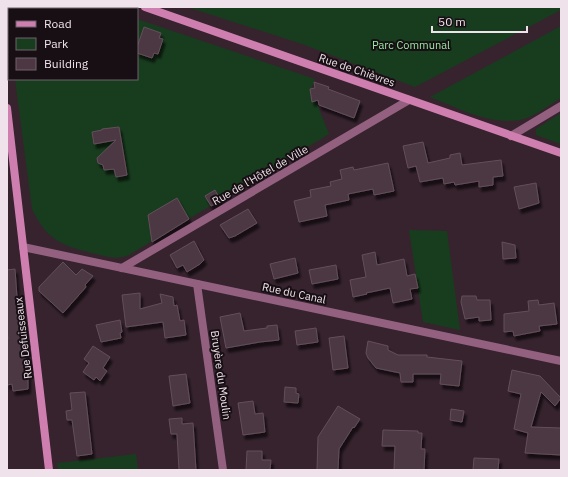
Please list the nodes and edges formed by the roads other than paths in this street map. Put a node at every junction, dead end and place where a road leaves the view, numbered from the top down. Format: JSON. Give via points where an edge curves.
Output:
{"nodes":[{"id":1,"x":145,"y":7,"type":"edge"},
{"id":2,"x":409,"y":100,"type":"junction"},
{"id":3,"x":561,"y":106,"type":"edge"},
{"id":4,"x":7,"y":108,"type":"edge"},
{"id":5,"x":511,"y":136,"type":"junction"},
{"id":6,"x":561,"y":153,"type":"edge"},
{"id":7,"x":23,"y":246,"type":"junction"},
{"id":8,"x":122,"y":268,"type":"junction"},
{"id":9,"x":197,"y":284,"type":"junction"},
{"id":10,"x":561,"y":361,"type":"edge"},
{"id":11,"x":49,"y":470,"type":"edge"},
{"id":12,"x":223,"y":470,"type":"edge"}],
"edges":[{"from":1,"to":2,"type":"main road","name":"Rue de Chièvres"},
{"from":2,"to":5,"type":"main road","name":"Rue de Chièvres"},
{"from":2,"to":8,"type":"street","name":"Rue de l'Hôtel de Ville"},
{"from":3,"to":5,"type":"street"},
{"from":4,"to":7,"type":"main road","name":"Rue Defuisseaux"},
{"from":5,"to":6,"type":"main road","name":"Rue de Chièvres"},
{"from":7,"to":8,"type":"street","name":"Rue du Canal"},
{"from":7,"to":11,"type":"main road","name":"Rue Defuisseaux"},
{"from":8,"to":9,"type":"street","name":"Rue du Canal"},
{"from":9,"to":10,"type":"street","name":"Rue du Canal"},
{"from":9,"to":12,"type":"street","name":"Bruyère du Moulin"}]}
